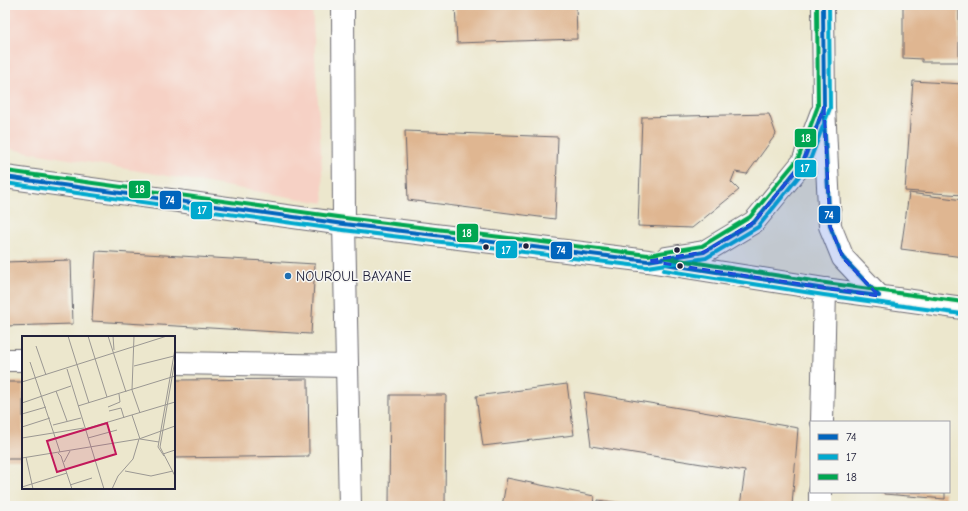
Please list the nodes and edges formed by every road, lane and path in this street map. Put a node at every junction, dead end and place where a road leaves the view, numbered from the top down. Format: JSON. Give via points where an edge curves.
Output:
{"nodes":[{"id":1,"x":343,"y":5,"type":"edge"},
{"id":2,"x":823,"y":5,"type":"edge"},
{"id":3,"x":824,"y":107,"type":"junction"},
{"id":4,"x":5,"y":177,"type":"edge"},
{"id":5,"x":344,"y":224,"type":"junction"},
{"id":6,"x":648,"y":261,"type":"junction"},
{"id":7,"x":825,"y":289,"type":"junction"},
{"id":8,"x":879,"y":296,"type":"junction"},
{"id":9,"x":963,"y":308,"type":"edge"},
{"id":10,"x":5,"y":360,"type":"edge"},
{"id":11,"x":22,"y":360,"type":"edge"},
{"id":12,"x":175,"y":363,"type":"edge"},
{"id":13,"x":347,"y":366,"type":"junction"},
{"id":14,"x":822,"y":421,"type":"edge"},
{"id":15,"x":820,"y":493,"type":"edge"},
{"id":16,"x":350,"y":506,"type":"edge"},
{"id":17,"x":820,"y":506,"type":"edge"}],
"edges":[{"from":1,"to":5,"type":"street"},
{"from":2,"to":3,"type":"street"},
{"from":3,"to":6,"type":"street","via":[[803,162],[754,222],[704,252]]},
{"from":3,"to":8,"type":"street","via":[[830,226],[843,258]]},
{"from":4,"to":5,"type":"street"},
{"from":5,"to":6,"type":"street"},
{"from":5,"to":13,"type":"street"},
{"from":6,"to":7,"type":"street"},
{"from":7,"to":8,"type":"street"},
{"from":7,"to":14,"type":"street"},
{"from":8,"to":9,"type":"street"},
{"from":10,"to":11,"type":"street"},
{"from":12,"to":13,"type":"street"},
{"from":13,"to":16,"type":"street"},
{"from":15,"to":17,"type":"street"}]}
